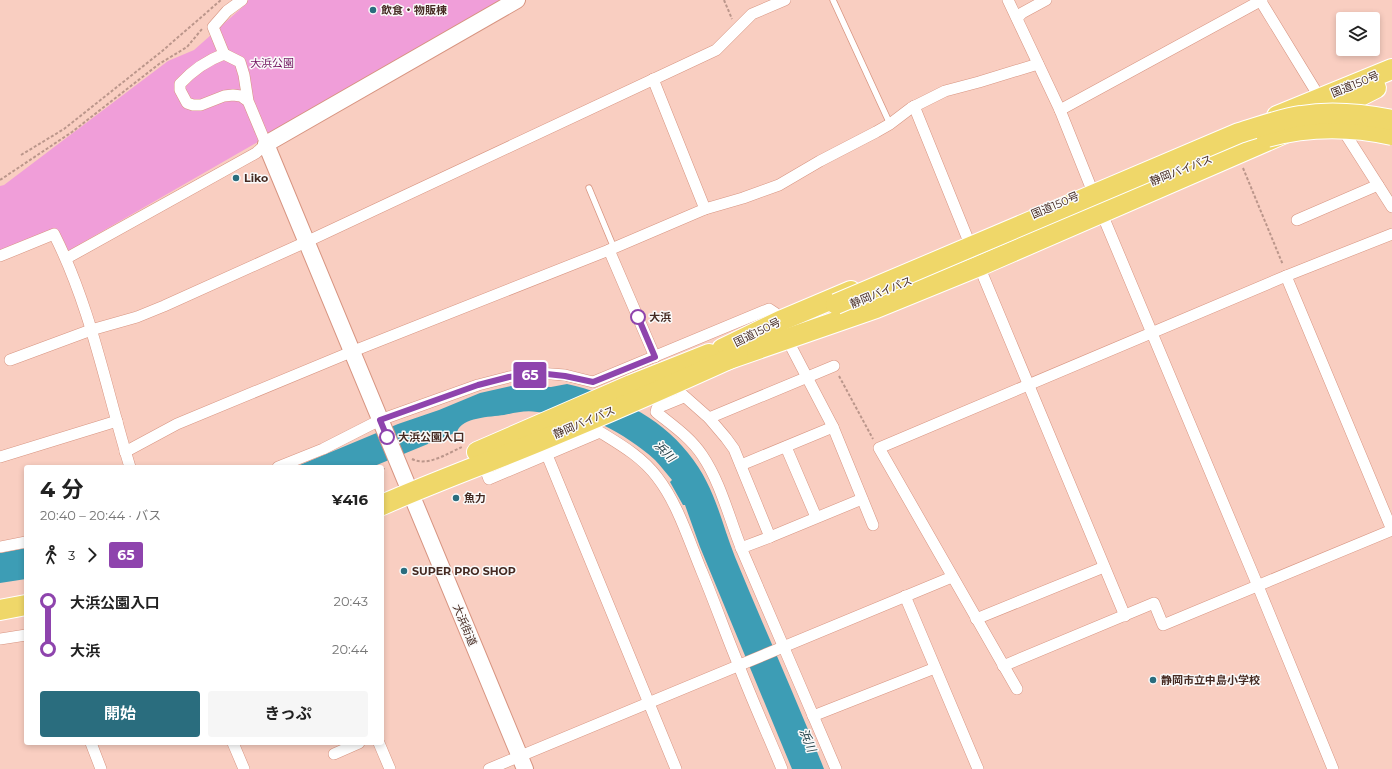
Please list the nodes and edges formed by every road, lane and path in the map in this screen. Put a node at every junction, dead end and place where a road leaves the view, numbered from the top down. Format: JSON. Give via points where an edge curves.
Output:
{"nodes":[{"id":1,"x":221,"y":0,"type":"edge"},
{"id":2,"x":242,"y":0,"type":"edge"},
{"id":3,"x":517,"y":0,"type":"edge"},
{"id":4,"x":724,"y":0,"type":"edge"},
{"id":5,"x":785,"y":0,"type":"edge"},
{"id":6,"x":833,"y":0,"type":"edge"},
{"id":7,"x":1008,"y":0,"type":"edge"},
{"id":8,"x":1046,"y":0,"type":"edge"},
{"id":9,"x":1261,"y":0,"type":"edge"},
{"id":10,"x":1017,"y":18,"type":"junction"},
{"id":11,"x":205,"y":24,"type":"dead end"},
{"id":12,"x":734,"y":24,"type":"dead end"},
{"id":13,"x":224,"y":54,"type":"junction"},
{"id":14,"x":1038,"y":64,"type":"junction"},
{"id":15,"x":1392,"y":69,"type":"edge"},
{"id":16,"x":653,"y":79,"type":"junction"},
{"id":17,"x":1392,"y":80,"type":"edge"},
{"id":18,"x":248,"y":101,"type":"junction"},
{"id":19,"x":1325,"y":105,"type":"junction"},
{"id":20,"x":914,"y":106,"type":"junction"},
{"id":21,"x":1060,"y":110,"type":"junction"},
{"id":22,"x":1392,"y":120,"type":"edge"},
{"id":23,"x":890,"y":124,"type":"junction"},
{"id":24,"x":1392,"y":135,"type":"edge"},
{"id":25,"x":266,"y":144,"type":"junction"},
{"id":26,"x":21,"y":155,"type":"dead end"},
{"id":27,"x":1240,"y":162,"type":"dead end"},
{"id":28,"x":0,"y":180,"type":"edge"},
{"id":29,"x":1378,"y":185,"type":"junction"},
{"id":30,"x":588,"y":188,"type":"dead end"},
{"id":31,"x":1092,"y":190,"type":"junction"},
{"id":32,"x":1392,"y":207,"type":"edge"},
{"id":33,"x":705,"y":209,"type":"junction"},
{"id":34,"x":1102,"y":212,"type":"junction"},
{"id":35,"x":1297,"y":220,"type":"dead end"},
{"id":36,"x":1392,"y":234,"type":"edge"},
{"id":37,"x":306,"y":242,"type":"junction"},
{"id":38,"x":969,"y":242,"type":"junction"},
{"id":39,"x":611,"y":249,"type":"junction"},
{"id":40,"x":0,"y":256,"type":"edge"},
{"id":41,"x":67,"y":258,"type":"junction"},
{"id":42,"x":979,"y":266,"type":"junction"},
{"id":43,"x":1287,"y":276,"type":"junction"},
{"id":44,"x":837,"y":307,"type":"junction"},
{"id":45,"x":780,"y":321,"type":"junction"},
{"id":46,"x":91,"y":330,"type":"junction"},
{"id":47,"x":1152,"y":333,"type":"junction"},
{"id":48,"x":787,"y":339,"type":"junction"},
{"id":49,"x":351,"y":352,"type":"junction"},
{"id":50,"x":724,"y":355,"type":"junction"},
{"id":51,"x":655,"y":357,"type":"junction"},
{"id":52,"x":10,"y":360,"type":"dead end"},
{"id":53,"x":834,"y":366,"type":"joint"},
{"id":54,"x":806,"y":377,"type":"junction"},
{"id":55,"x":1029,"y":385,"type":"junction"},
{"id":56,"x":709,"y":418,"type":"junction"},
{"id":57,"x":117,"y":421,"type":"junction"},
{"id":58,"x":381,"y":421,"type":"junction"},
{"id":59,"x":833,"y":428,"type":"junction"},
{"id":60,"x":786,"y":447,"type":"junction"},
{"id":61,"x":879,"y":448,"type":"junction"},
{"id":62,"x":125,"y":452,"type":"junction"},
{"id":63,"x":547,"y":455,"type":"junction"},
{"id":64,"x":0,"y":457,"type":"edge"},
{"id":65,"x":483,"y":463,"type":"junction"},
{"id":66,"x":129,"y":465,"type":"edge"},
{"id":67,"x":283,"y":465,"type":"edge"},
{"id":68,"x":741,"y":465,"type":"junction"},
{"id":69,"x":384,"y":474,"type":"edge"},
{"id":70,"x":400,"y":477,"type":"junction"},
{"id":71,"x":384,"y":489,"type":"edge"},
{"id":72,"x":862,"y":499,"type":"junction"},
{"id":73,"x":384,"y":502,"type":"edge"},
{"id":74,"x":816,"y":517,"type":"junction"},
{"id":75,"x":873,"y":525,"type":"dead end"},
{"id":76,"x":1392,"y":530,"type":"edge"},
{"id":77,"x":770,"y":537,"type":"junction"},
{"id":78,"x":24,"y":542,"type":"edge"},
{"id":79,"x":0,"y":547,"type":"edge"},
{"id":80,"x":741,"y":548,"type":"junction"},
{"id":81,"x":1104,"y":567,"type":"junction"},
{"id":82,"x":952,"y":577,"type":"junction"},
{"id":83,"x":1257,"y":585,"type":"junction"},
{"id":84,"x":905,"y":596,"type":"junction"},
{"id":85,"x":24,"y":604,"type":"edge"},
{"id":86,"x":0,"y":610,"type":"edge"},
{"id":87,"x":24,"y":616,"type":"edge"},
{"id":88,"x":1125,"y":616,"type":"junction"},
{"id":89,"x":976,"y":619,"type":"junction"},
{"id":90,"x":0,"y":620,"type":"edge"},
{"id":91,"x":24,"y":635,"type":"edge"},
{"id":92,"x":0,"y":639,"type":"edge"},
{"id":93,"x":781,"y":648,"type":"junction"},
{"id":94,"x":740,"y":664,"type":"junction"},
{"id":95,"x":1003,"y":666,"type":"junction"},
{"id":96,"x":935,"y":668,"type":"junction"},
{"id":97,"x":1017,"y":689,"type":"dead end"},
{"id":98,"x":649,"y":702,"type":"junction"},
{"id":99,"x":813,"y":716,"type":"junction"},
{"id":100,"x":92,"y":745,"type":"edge"},
{"id":101,"x":234,"y":745,"type":"edge"},
{"id":102,"x":354,"y":745,"type":"edge"},
{"id":103,"x":380,"y":745,"type":"edge"},
{"id":104,"x":334,"y":754,"type":"dead end"},
{"id":105,"x":522,"y":763,"type":"edge"},
{"id":106,"x":101,"y":769,"type":"edge"},
{"id":107,"x":244,"y":769,"type":"edge"},
{"id":108,"x":390,"y":769,"type":"edge"},
{"id":109,"x":488,"y":769,"type":"edge"},
{"id":110,"x":676,"y":769,"type":"edge"},
{"id":111,"x":782,"y":769,"type":"edge"},
{"id":112,"x":836,"y":769,"type":"edge"},
{"id":113,"x":978,"y":769,"type":"edge"},
{"id":114,"x":1333,"y":769,"type":"edge"}],
"edges":[{"from":1,"to":26,"type":"path","via":[[161,52],[64,129]]},
{"from":2,"to":13,"type":"street","via":[[212,26]]},
{"from":3,"to":25,"type":"street"},
{"from":4,"to":12,"type":"path"},
{"from":5,"to":16,"type":"street","via":[[752,14],[716,50]]},
{"from":6,"to":23,"type":"lane"},
{"from":7,"to":10,"type":"street"},
{"from":8,"to":10,"type":"street"},
{"from":9,"to":19,"type":"street"},
{"from":9,"to":21,"type":"street"},
{"from":10,"to":14,"type":"street"},
{"from":11,"to":28,"type":"path","via":[[187,47],[159,64],[72,132]]},
{"from":13,"to":18,"type":"street","via":[[240,62]]},
{"from":13,"to":18,"type":"street","via":[[199,67],[180,84],[180,90],[187,103],[193,105],[233,95],[241,96]]},
{"from":14,"to":20,"type":"street","via":[[945,91]]},
{"from":14,"to":21,"type":"street"},
{"from":15,"to":19,"type":"highway","name":"国道150号"},
{"from":16,"to":33,"type":"street"},
{"from":16,"to":37,"type":"street"},
{"from":17,"to":19,"type":"highway","name":"国道150号"},
{"from":18,"to":25,"type":"street"},
{"from":19,"to":29,"type":"street"},
{"from":19,"to":31,"type":"highway","name":"国道150号","via":[[1274,118],[1190,148]]},
{"from":19,"to":34,"type":"highway","name":"国道150号","via":[[1270,140]]},
{"from":20,"to":23,"type":"street"},
{"from":20,"to":38,"type":"street"},
{"from":21,"to":31,"type":"street"},
{"from":22,"to":44,"type":"highway","name":"静岡バイパス","bridge":true,"via":[[1356,114],[1301,116],[1239,133]]},
{"from":23,"to":33,"type":"street","via":[[779,185]]},
{"from":24,"to":44,"type":"highway","name":"静岡バイパス","bridge":true,"via":[[1360,129],[1315,129],[1278,134],[1254,141]]},
{"from":25,"to":37,"type":"street","name":"大浜街道"},
{"from":25,"to":41,"type":"street","via":[[256,153]]},
{"from":27,"to":43,"type":"path"},
{"from":29,"to":32,"type":"street"},
{"from":29,"to":35,"type":"street"},
{"from":30,"to":39,"type":"lane"},
{"from":31,"to":34,"type":"street"},
{"from":31,"to":38,"type":"highway","name":"国道150号"},
{"from":33,"to":39,"type":"street"},
{"from":34,"to":42,"type":"highway","name":"国道150号"},
{"from":34,"to":47,"type":"street"},
{"from":36,"to":43,"type":"street"},
{"from":37,"to":46,"type":"street","via":[[137,317]]},
{"from":37,"to":49,"type":"street","name":"大浜街道"},
{"from":38,"to":42,"type":"street"},
{"from":38,"to":45,"type":"highway","name":"国道150号"},
{"from":39,"to":49,"type":"street"},
{"from":39,"to":51,"type":"street"},
{"from":40,"to":41,"type":"street","via":[[54,234]]},
{"from":41,"to":46,"type":"street"},
{"from":42,"to":48,"type":"highway","name":"国道150号","via":[[876,308]]},
{"from":42,"to":55,"type":"street"},
{"from":43,"to":47,"type":"street"},
{"from":43,"to":76,"type":"street"},
{"from":44,"to":50,"type":"highway","name":"静岡バイパス"},
{"from":45,"to":50,"type":"highway","name":"国道150号"},
{"from":45,"to":51,"type":"street","via":[[769,309]]},
{"from":46,"to":52,"type":"street"},
{"from":46,"to":57,"type":"street"},
{"from":47,"to":55,"type":"street"},
{"from":47,"to":83,"type":"street"},
{"from":48,"to":50,"type":"highway","name":"国道150号"},
{"from":48,"to":54,"type":"street"},
{"from":49,"to":58,"type":"street","name":"大浜街道"},
{"from":49,"to":62,"type":"street","via":[[177,424]]},
{"from":50,"to":65,"type":"highway","name":"静岡バイパス","via":[[637,400]]},
{"from":50,"to":70,"type":"highway","name":"静岡バイパス","via":[[618,390],[557,417]]},
{"from":51,"to":58,"type":"street","via":[[593,382],[538,373],[509,377],[478,385]]},
{"from":53,"to":54,"type":"street"},
{"from":53,"to":61,"type":"path"},
{"from":54,"to":56,"type":"street"},
{"from":54,"to":59,"type":"street"},
{"from":55,"to":61,"type":"street"},
{"from":55,"to":81,"type":"street"},
{"from":56,"to":68,"type":"street","via":[[734,449]]},
{"from":56,"to":80,"type":"street","via":[[684,396],[657,408],[656,412],[686,436],[709,466]]},
{"from":57,"to":62,"type":"street"},
{"from":57,"to":64,"type":"street"},
{"from":58,"to":67,"type":"street"},
{"from":58,"to":70,"type":"street","name":"大浜街道"},
{"from":59,"to":60,"type":"street"},
{"from":59,"to":72,"type":"street"},
{"from":60,"to":68,"type":"street"},
{"from":60,"to":74,"type":"street"},
{"from":61,"to":82,"type":"street"},
{"from":62,"to":66,"type":"street"},
{"from":63,"to":65,"type":"street","via":[[489,480]]},
{"from":63,"to":94,"type":"street","via":[[600,432],[626,447],[647,464],[658,477],[680,518]]},
{"from":63,"to":98,"type":"street"},
{"from":65,"to":70,"type":"highway","name":"静岡バイパス"},
{"from":68,"to":77,"type":"street"},
{"from":69,"to":70,"type":"path"},
{"from":70,"to":71,"type":"highway","name":"静岡バイパス"},
{"from":70,"to":73,"type":"highway","name":"静岡バイパス"},
{"from":70,"to":105,"type":"street","name":"大浜街道"},
{"from":72,"to":74,"type":"street"},
{"from":72,"to":75,"type":"street"},
{"from":74,"to":77,"type":"street"},
{"from":76,"to":83,"type":"street"},
{"from":77,"to":80,"type":"street"},
{"from":78,"to":79,"type":"street"},
{"from":80,"to":93,"type":"street"},
{"from":81,"to":88,"type":"street"},
{"from":81,"to":89,"type":"street"},
{"from":82,"to":84,"type":"street"},
{"from":82,"to":89,"type":"street"},
{"from":83,"to":88,"type":"street","via":[[1163,626],[1154,603]]},
{"from":83,"to":114,"type":"street"},
{"from":84,"to":93,"type":"street"},
{"from":84,"to":96,"type":"street"},
{"from":85,"to":86,"type":"highway"},
{"from":87,"to":90,"type":"highway"},
{"from":88,"to":95,"type":"street"},
{"from":89,"to":95,"type":"street"},
{"from":91,"to":92,"type":"street"},
{"from":93,"to":94,"type":"street"},
{"from":93,"to":99,"type":"street","via":[[788,654]]},
{"from":94,"to":98,"type":"street"},
{"from":94,"to":111,"type":"street"},
{"from":95,"to":97,"type":"street"},
{"from":96,"to":99,"type":"street"},
{"from":96,"to":113,"type":"street"},
{"from":98,"to":105,"type":"street"},
{"from":98,"to":110,"type":"street"},
{"from":99,"to":112,"type":"street"},
{"from":100,"to":106,"type":"street"},
{"from":101,"to":107,"type":"street"},
{"from":102,"to":104,"type":"street"},
{"from":103,"to":108,"type":"street"},
{"from":105,"to":109,"type":"street"}]}
